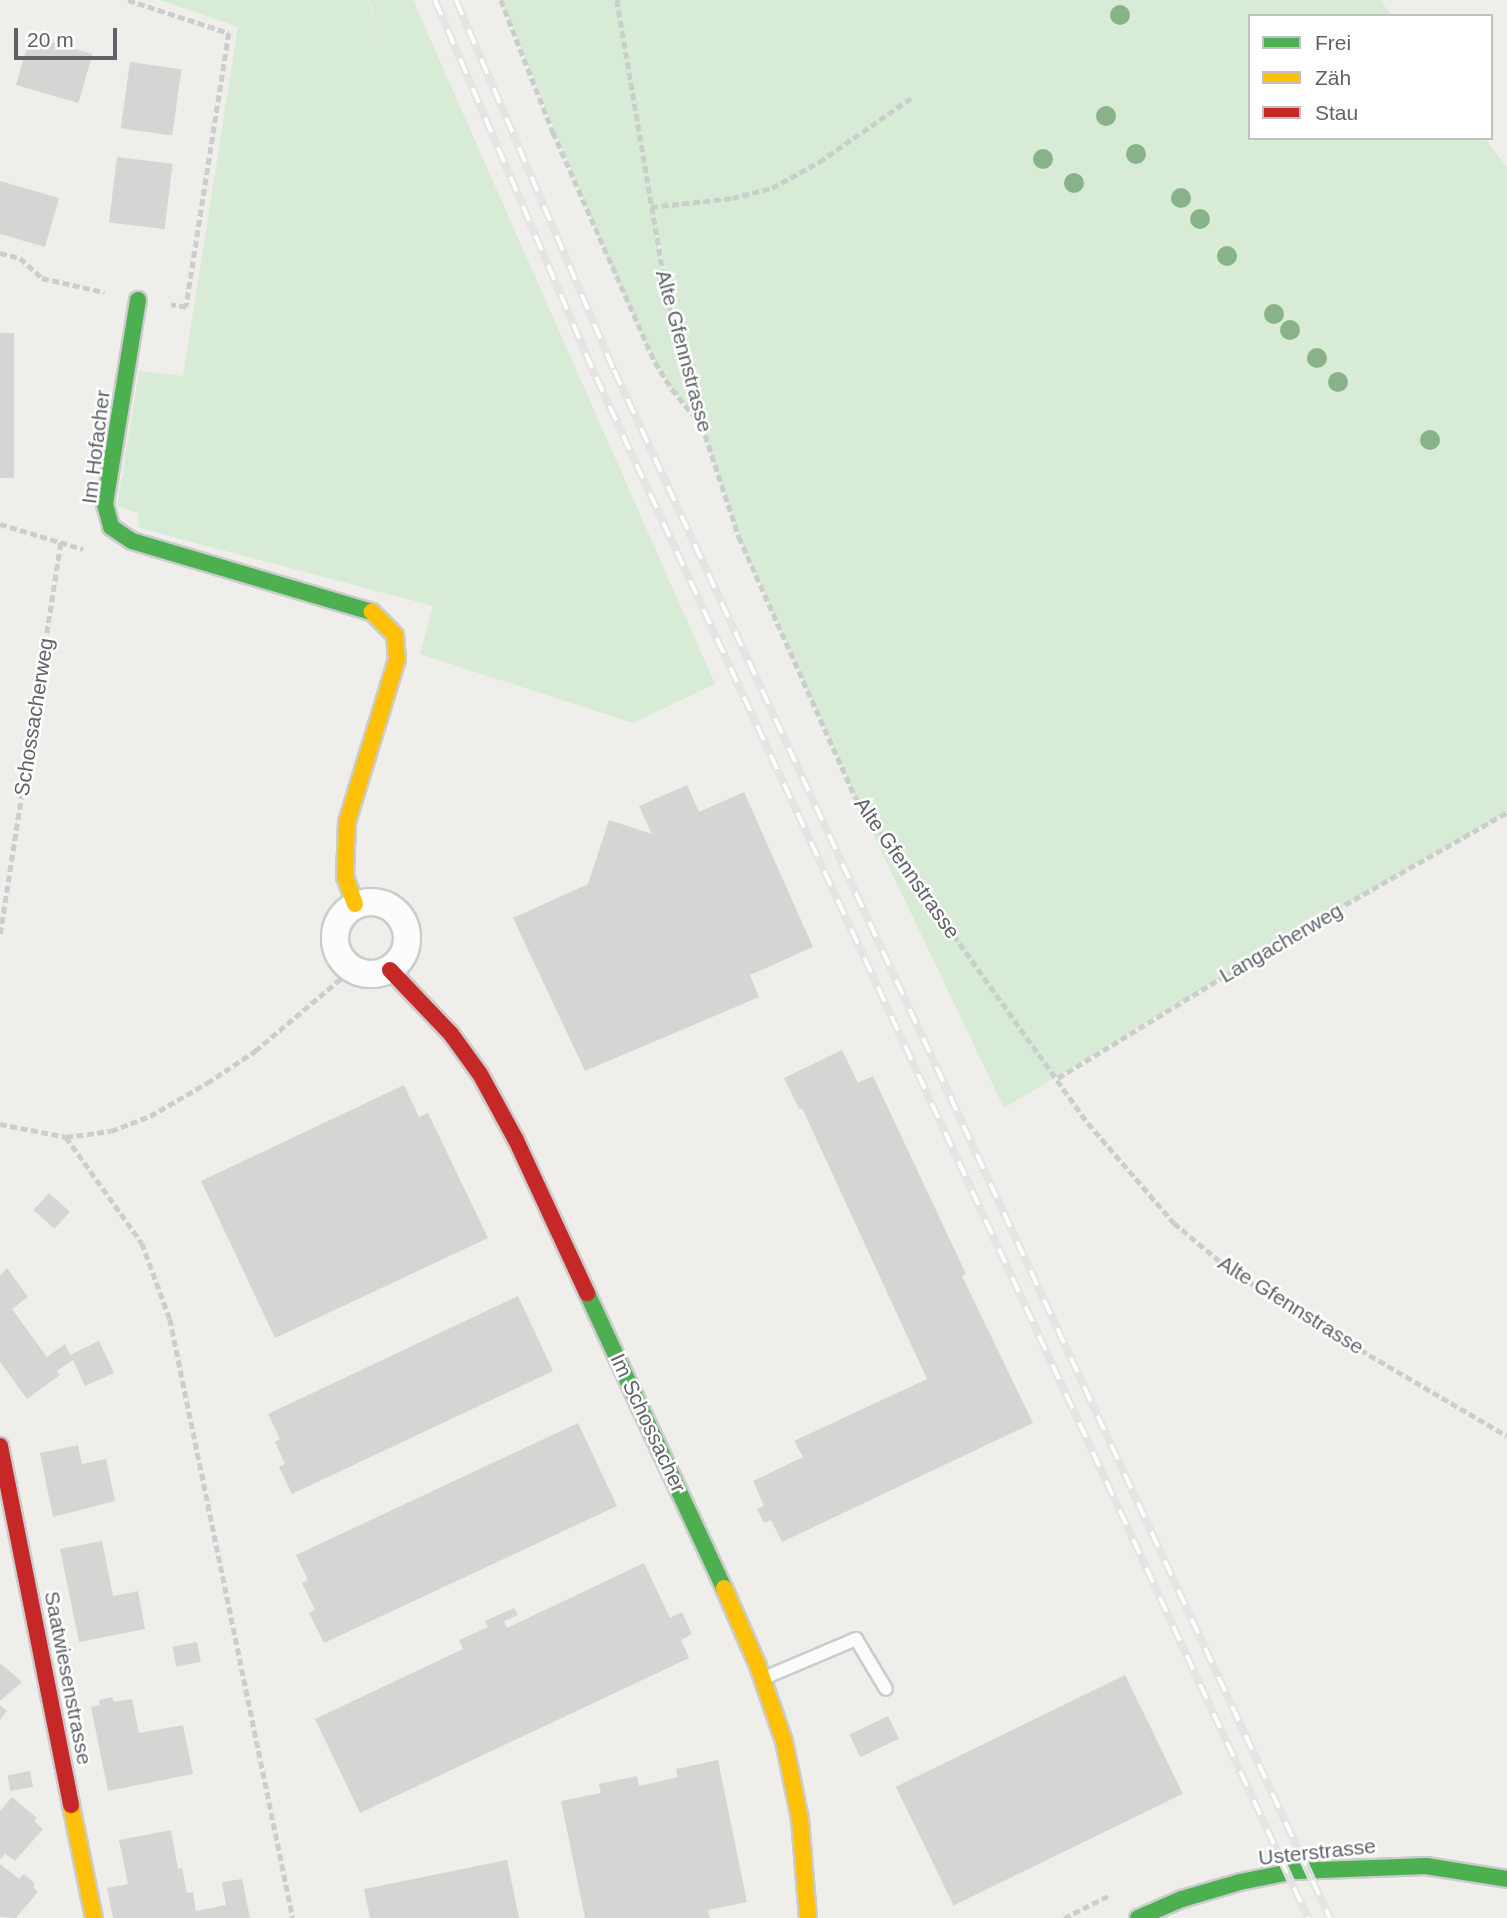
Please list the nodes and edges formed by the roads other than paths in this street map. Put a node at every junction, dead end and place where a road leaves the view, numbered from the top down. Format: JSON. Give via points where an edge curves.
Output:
{"nodes":[{"id":1,"x":138,"y":300,"type":"road end"},
{"id":2,"x":355,"y":904,"type":"junction"},
{"id":3,"x":390,"y":970,"type":"junction"},
{"id":4,"x":0,"y":1446,"type":"edge"},
{"id":5,"x":762,"y":1678,"type":"junction"},
{"id":6,"x":886,"y":1689,"type":"dead end"},
{"id":7,"x":1507,"y":1879,"type":"edge"},
{"id":8,"x":94,"y":1918,"type":"edge"},
{"id":9,"x":808,"y":1918,"type":"edge"},
{"id":10,"x":1138,"y":1918,"type":"edge"}],
"edges":[{"from":1,"to":2,"type":"street","name":"Im Hofacher","via":[[105,504],[110,527],[132,541],[364,608],[396,635],[397,659],[347,822],[345,877]]},
{"from":2,"to":3,"type":"street","via":[[378,901],[398,912],[408,932],[405,954]]},
{"from":2,"to":3,"type":"street","via":[[335,927],[334,943],[340,958],[352,969],[371,975]]},
{"from":3,"to":5,"type":"street","name":"Im Schossacher","via":[[451,1034],[480,1074],[516,1140]]},
{"from":4,"to":8,"type":"street","name":"Saatwiesenstrasse"},
{"from":5,"to":6,"type":"lane","via":[[856,1639]]},
{"from":5,"to":9,"type":"street","name":"Im Schossacher","via":[[784,1741],[800,1819]]},
{"from":7,"to":10,"type":"street","name":"Usterstrasse","via":[[1426,1866],[1295,1871],[1182,1899]]}]}
